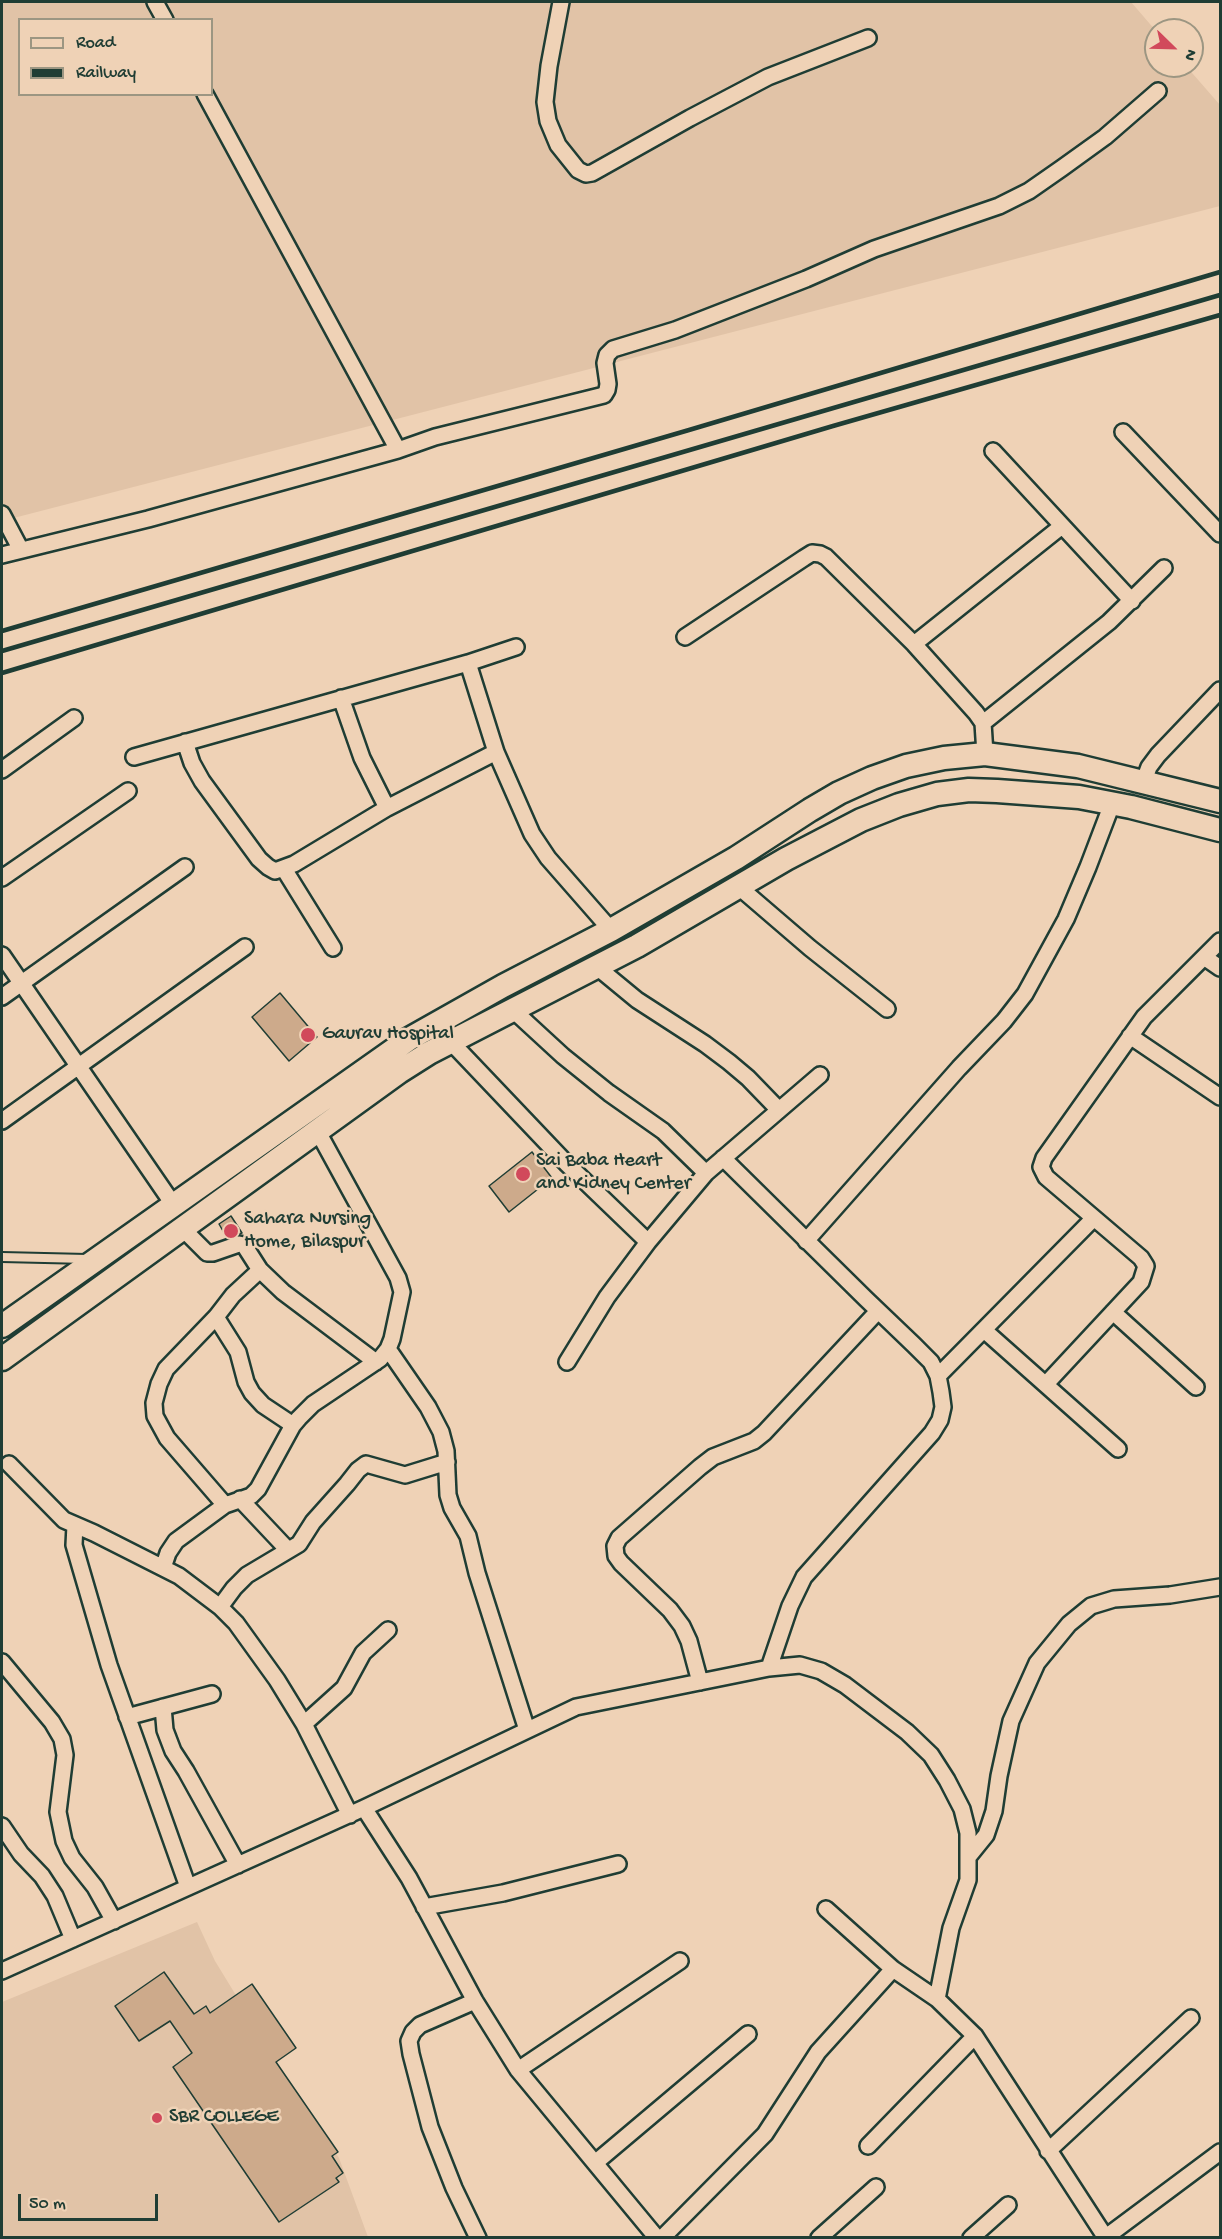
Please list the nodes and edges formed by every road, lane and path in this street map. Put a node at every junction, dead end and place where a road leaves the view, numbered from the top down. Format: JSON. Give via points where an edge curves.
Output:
{"nodes":[{"id":1,"x":155,"y":2,"type":"edge"},
{"id":2,"x":561,"y":2,"type":"edge"},
{"id":3,"x":164,"y":18,"type":"edge"},
{"id":4,"x":868,"y":38,"type":"dead end"},
{"id":5,"x":1158,"y":90,"type":"dead end"},
{"id":6,"x":206,"y":96,"type":"edge"},
{"id":7,"x":1123,"y":432,"type":"dead end"},
{"id":8,"x":398,"y":450,"type":"junction"},
{"id":9,"x":993,"y":451,"type":"dead end"},
{"id":10,"x":2,"y":514,"type":"edge"},
{"id":11,"x":1062,"y":526,"type":"junction"},
{"id":12,"x":1221,"y":534,"type":"edge"},
{"id":13,"x":21,"y":550,"type":"junction"},
{"id":14,"x":2,"y":555,"type":"edge"},
{"id":15,"x":1164,"y":568,"type":"dead end"},
{"id":16,"x":1132,"y":601,"type":"junction"},
{"id":17,"x":685,"y":637,"type":"dead end"},
{"id":18,"x":914,"y":644,"type":"junction"},
{"id":19,"x":516,"y":647,"type":"dead end"},
{"id":20,"x":468,"y":663,"type":"junction"},
{"id":21,"x":1221,"y":690,"type":"edge"},
{"id":22,"x":341,"y":698,"type":"junction"},
{"id":23,"x":74,"y":718,"type":"dead end"},
{"id":24,"x":983,"y":723,"type":"junction"},
{"id":25,"x":185,"y":742,"type":"junction"},
{"id":26,"x":496,"y":752,"type":"junction"},
{"id":27,"x":985,"y":754,"type":"junction"},
{"id":28,"x":134,"y":757,"type":"dead end"},
{"id":29,"x":2,"y":770,"type":"edge"},
{"id":30,"x":1143,"y":783,"type":"junction"},
{"id":31,"x":128,"y":791,"type":"dead end"},
{"id":32,"x":1221,"y":801,"type":"edge"},
{"id":33,"x":1112,"y":804,"type":"junction"},
{"id":34,"x":387,"y":808,"type":"junction"},
{"id":35,"x":1221,"y":830,"type":"edge"},
{"id":36,"x":185,"y":867,"type":"dead end"},
{"id":37,"x":284,"y":869,"type":"junction"},
{"id":38,"x":2,"y":878,"type":"edge"},
{"id":39,"x":739,"y":887,"type":"junction"},
{"id":40,"x":611,"y":930,"type":"junction"},
{"id":41,"x":1221,"y":941,"type":"edge"},
{"id":42,"x":245,"y":947,"type":"dead end"},
{"id":43,"x":333,"y":948,"type":"dead end"},
{"id":44,"x":2,"y":955,"type":"edge"},
{"id":45,"x":1204,"y":957,"type":"junction"},
{"id":46,"x":597,"y":967,"type":"junction"},
{"id":47,"x":1221,"y":968,"type":"edge"},
{"id":48,"x":21,"y":984,"type":"junction"},
{"id":49,"x":2,"y":997,"type":"edge"},
{"id":50,"x":887,"y":1009,"type":"dead end"},
{"id":51,"x":513,"y":1010,"type":"junction"},
{"id":52,"x":1130,"y":1036,"type":"junction"},
{"id":53,"x":451,"y":1042,"type":"junction"},
{"id":54,"x":78,"y":1066,"type":"junction"},
{"id":55,"x":820,"y":1075,"type":"dead end"},
{"id":56,"x":1221,"y":1097,"type":"edge"},
{"id":57,"x":778,"y":1109,"type":"junction"},
{"id":58,"x":2,"y":1121,"type":"edge"},
{"id":59,"x":317,"y":1130,"type":"junction"},
{"id":60,"x":723,"y":1158,"type":"junction"},
{"id":61,"x":706,"y":1173,"type":"junction"},
{"id":62,"x":197,"y":1187,"type":"junction"},
{"id":63,"x":173,"y":1204,"type":"junction"},
{"id":64,"x":210,"y":1208,"type":"junction"},
{"id":65,"x":1094,"y":1218,"type":"junction"},
{"id":66,"x":182,"y":1228,"type":"junction"},
{"id":67,"x":807,"y":1241,"type":"junction"},
{"id":68,"x":648,"y":1242,"type":"junction"},
{"id":69,"x":2,"y":1257,"type":"edge"},
{"id":70,"x":94,"y":1259,"type":"junction"},
{"id":71,"x":260,"y":1270,"type":"junction"},
{"id":72,"x":878,"y":1311,"type":"junction"},
{"id":73,"x":1113,"y":1312,"type":"junction"},
{"id":74,"x":216,"y":1317,"type":"junction"},
{"id":75,"x":2,"y":1326,"type":"edge"},
{"id":76,"x":984,"y":1330,"type":"junction"},
{"id":77,"x":388,"y":1349,"type":"junction"},
{"id":78,"x":2,"y":1359,"type":"edge"},
{"id":79,"x":376,"y":1362,"type":"junction"},
{"id":80,"x":567,"y":1362,"type":"dead end"},
{"id":81,"x":938,"y":1376,"type":"junction"},
{"id":82,"x":1046,"y":1384,"type":"junction"},
{"id":83,"x":1196,"y":1387,"type":"dead end"},
{"id":84,"x":292,"y":1425,"type":"junction"},
{"id":85,"x":1118,"y":1449,"type":"dead end"},
{"id":86,"x":447,"y":1462,"type":"junction"},
{"id":87,"x":9,"y":1464,"type":"dead end"},
{"id":88,"x":240,"y":1499,"type":"junction"},
{"id":89,"x":225,"y":1505,"type":"junction"},
{"id":90,"x":75,"y":1526,"type":"junction"},
{"id":91,"x":288,"y":1550,"type":"junction"},
{"id":92,"x":163,"y":1568,"type":"junction"},
{"id":93,"x":1221,"y":1587,"type":"edge"},
{"id":94,"x":220,"y":1607,"type":"junction"},
{"id":95,"x":388,"y":1630,"type":"dead end"},
{"id":96,"x":2,"y":1662,"type":"edge"},
{"id":97,"x":769,"y":1668,"type":"junction"},
{"id":98,"x":700,"y":1682,"type":"junction"},
{"id":99,"x":212,"y":1694,"type":"dead end"},
{"id":100,"x":164,"y":1707,"type":"junction"},
{"id":101,"x":128,"y":1717,"type":"junction"},
{"id":102,"x":304,"y":1724,"type":"junction"},
{"id":103,"x":527,"y":1730,"type":"junction"},
{"id":104,"x":357,"y":1812,"type":"junction"},
{"id":105,"x":2,"y":1826,"type":"edge"},
{"id":106,"x":969,"y":1856,"type":"junction"},
{"id":107,"x":618,"y":1864,"type":"dead end"},
{"id":108,"x":238,"y":1865,"type":"junction"},
{"id":109,"x":188,"y":1887,"type":"junction"},
{"id":110,"x":424,"y":1907,"type":"junction"},
{"id":111,"x":826,"y":1909,"type":"dead end"},
{"id":112,"x":114,"y":1921,"type":"junction"},
{"id":113,"x":73,"y":1939,"type":"junction"},
{"id":114,"x":680,"y":1961,"type":"dead end"},
{"id":115,"x":893,"y":1969,"type":"junction"},
{"id":116,"x":2,"y":1971,"type":"edge"},
{"id":117,"x":937,"y":2000,"type":"junction"},
{"id":118,"x":475,"y":2001,"type":"junction"},
{"id":119,"x":1191,"y":2018,"type":"dead end"},
{"id":120,"x":748,"y":2034,"type":"dead end"},
{"id":121,"x":975,"y":2036,"type":"junction"},
{"id":122,"x":518,"y":2070,"type":"junction"},
{"id":123,"x":868,"y":2146,"type":"dead end"},
{"id":124,"x":1048,"y":2151,"type":"junction"},
{"id":125,"x":1221,"y":2152,"type":"edge"},
{"id":126,"x":595,"y":2163,"type":"junction"},
{"id":127,"x":876,"y":2187,"type":"dead end"},
{"id":128,"x":1008,"y":2205,"type":"dead end"},
{"id":129,"x":1106,"y":2237,"type":"edge"},
{"id":130,"x":478,"y":2238,"type":"edge"},
{"id":131,"x":657,"y":2238,"type":"edge"},
{"id":132,"x":662,"y":2238,"type":"edge"},
{"id":133,"x":819,"y":2238,"type":"edge"},
{"id":134,"x":971,"y":2238,"type":"edge"}],
"edges":[{"from":1,"to":3,"type":"street"},
{"from":2,"to":4,"type":"street","via":[[545,102],[558,145],[586,174],[768,77]]},
{"from":5,"to":8,"type":"street","via":[[1062,168],[999,206],[874,249],[685,326],[614,349],[605,363],[608,384],[604,395]]},
{"from":6,"to":8,"type":"street"},
{"from":7,"to":12,"type":"street"},
{"from":8,"to":13,"type":"street"},
{"from":9,"to":11,"type":"street"},
{"from":10,"to":13,"type":"street"},
{"from":11,"to":16,"type":"street"},
{"from":11,"to":18,"type":"street"},
{"from":13,"to":14,"type":"street"},
{"from":15,"to":16,"type":"street"},
{"from":16,"to":24,"type":"street"},
{"from":17,"to":18,"type":"street","via":[[813,554],[826,557]]},
{"from":18,"to":24,"type":"street"},
{"from":19,"to":20,"type":"street"},
{"from":20,"to":22,"type":"street"},
{"from":20,"to":26,"type":"street"},
{"from":21,"to":30,"type":"street","via":[[1158,755]]},
{"from":22,"to":25,"type":"street"},
{"from":22,"to":34,"type":"street","via":[[362,758]]},
{"from":23,"to":29,"type":"street"},
{"from":24,"to":27,"type":"street"},
{"from":25,"to":28,"type":"street"},
{"from":25,"to":37,"type":"street","via":[[202,781],[259,859],[275,871]]},
{"from":26,"to":34,"type":"street"},
{"from":26,"to":40,"type":"street","via":[[532,834]]},
{"from":27,"to":30,"type":"main road","via":[[1078,766]]},
{"from":27,"to":40,"type":"main road","via":[[906,766],[838,793]]},
{"from":30,"to":32,"type":"main road"},
{"from":31,"to":38,"type":"street"},
{"from":33,"to":35,"type":"main road"},
{"from":33,"to":39,"type":"main road","via":[[1035,792],[969,790],[937,794],[861,820]]},
{"from":33,"to":67,"type":"street","via":[[1066,920],[1025,994]]},
{"from":34,"to":37,"type":"street"},
{"from":36,"to":48,"type":"street"},
{"from":37,"to":43,"type":"street"},
{"from":39,"to":46,"type":"main road"},
{"from":39,"to":50,"type":"street"},
{"from":40,"to":62,"type":"main road","via":[[409,1039]]},
{"from":41,"to":45,"type":"street"},
{"from":42,"to":54,"type":"street"},
{"from":44,"to":48,"type":"street"},
{"from":45,"to":47,"type":"street"},
{"from":45,"to":52,"type":"street"},
{"from":46,"to":51,"type":"main road"},
{"from":46,"to":57,"type":"street","via":[[636,1000],[729,1062]]},
{"from":48,"to":49,"type":"street"},
{"from":48,"to":54,"type":"street"},
{"from":51,"to":53,"type":"main road"},
{"from":51,"to":61,"type":"street","via":[[563,1056],[663,1131]]},
{"from":52,"to":56,"type":"street"},
{"from":52,"to":65,"type":"street","via":[[1041,1167],[1046,1177]]},
{"from":53,"to":59,"type":"main road","via":[[399,1072]]},
{"from":53,"to":68,"type":"street"},
{"from":54,"to":58,"type":"street"},
{"from":54,"to":63,"type":"street"},
{"from":55,"to":57,"type":"street"},
{"from":57,"to":60,"type":"street"},
{"from":59,"to":64,"type":"main road"},
{"from":59,"to":77,"type":"street","via":[[398,1278],[402,1292]]},
{"from":60,"to":61,"type":"street"},
{"from":60,"to":67,"type":"street"},
{"from":61,"to":68,"type":"street"},
{"from":62,"to":63,"type":"main road"},
{"from":62,"to":64,"type":"main road"},
{"from":63,"to":70,"type":"main road"},
{"from":64,"to":66,"type":"main road"},
{"from":65,"to":73,"type":"street","via":[[1146,1266],[1141,1282]]},
{"from":65,"to":76,"type":"street"},
{"from":66,"to":71,"type":"street","via":[[207,1253],[244,1245]]},
{"from":66,"to":78,"type":"main road"},
{"from":67,"to":72,"type":"street"},
{"from":68,"to":80,"type":"street","via":[[607,1297]]},
{"from":69,"to":70,"type":"lane"},
{"from":70,"to":75,"type":"main road"},
{"from":71,"to":74,"type":"street"},
{"from":71,"to":79,"type":"street"},
{"from":72,"to":81,"type":"street","via":[[931,1362]]},
{"from":72,"to":98,"type":"street","via":[[764,1433],[713,1457],[615,1546],[621,1563],[682,1626]]},
{"from":73,"to":82,"type":"street"},
{"from":73,"to":83,"type":"street"},
{"from":74,"to":84,"type":"street","via":[[238,1352],[252,1393]]},
{"from":74,"to":89,"type":"street","via":[[166,1369],[154,1402],[155,1416],[166,1438]]},
{"from":76,"to":81,"type":"street"},
{"from":76,"to":82,"type":"street"},
{"from":77,"to":79,"type":"street"},
{"from":77,"to":86,"type":"street","via":[[429,1407],[441,1432]]},
{"from":79,"to":84,"type":"street","via":[[313,1404]]},
{"from":81,"to":97,"type":"street","via":[[943,1407],[940,1420],[804,1577]]},
{"from":82,"to":85,"type":"street"},
{"from":84,"to":88,"type":"street","via":[[258,1489]]},
{"from":86,"to":91,"type":"street","via":[[405,1475],[366,1464],[313,1522],[304,1538]]},
{"from":86,"to":103,"type":"street","via":[[448,1495],[468,1536]]},
{"from":87,"to":90,"type":"street","via":[[54,1511]]},
{"from":88,"to":89,"type":"street"},
{"from":88,"to":91,"type":"street"},
{"from":89,"to":92,"type":"street","via":[[176,1541]]},
{"from":90,"to":92,"type":"street"},
{"from":90,"to":101,"type":"street","via":[[74,1545],[81,1571]]},
{"from":91,"to":94,"type":"street","via":[[247,1575]]},
{"from":92,"to":94,"type":"street"},
{"from":93,"to":106,"type":"street","via":[[1114,1599],[1091,1606],[1069,1624],[1037,1663],[1011,1721],[989,1827]]},
{"from":94,"to":102,"type":"street","via":[[277,1680]]},
{"from":95,"to":102,"type":"street","via":[[363,1653],[344,1688]]},
{"from":96,"to":112,"type":"street","via":[[62,1739],[65,1768],[58,1812],[64,1841]]},
{"from":97,"to":98,"type":"street"},
{"from":97,"to":106,"type":"street","via":[[800,1665],[820,1671],[907,1732],[931,1755],[948,1780],[962,1809]]},
{"from":98,"to":103,"type":"street","via":[[576,1707]]},
{"from":99,"to":100,"type":"street"},
{"from":100,"to":101,"type":"street"},
{"from":100,"to":108,"type":"street","via":[[165,1730],[172,1751]]},
{"from":101,"to":109,"type":"street"},
{"from":102,"to":104,"type":"street"},
{"from":103,"to":104,"type":"street"},
{"from":104,"to":108,"type":"street"},
{"from":104,"to":110,"type":"street","via":[[410,1878]]},
{"from":105,"to":113,"type":"street","via":[[55,1896]]},
{"from":106,"to":117,"type":"street","via":[[968,1880],[951,1928]]},
{"from":107,"to":110,"type":"street","via":[[503,1893]]},
{"from":108,"to":109,"type":"street"},
{"from":109,"to":112,"type":"street"},
{"from":110,"to":118,"type":"street"},
{"from":111,"to":115,"type":"street"},
{"from":112,"to":113,"type":"street"},
{"from":113,"to":116,"type":"street"},
{"from":114,"to":122,"type":"street"},
{"from":115,"to":117,"type":"street"},
{"from":115,"to":132,"type":"street","via":[[818,2052],[765,2134]]},
{"from":117,"to":121,"type":"street"},
{"from":118,"to":122,"type":"street"},
{"from":118,"to":130,"type":"street","via":[[420,2025],[409,2041],[430,2127]]},
{"from":119,"to":124,"type":"street"},
{"from":120,"to":126,"type":"street"},
{"from":121,"to":123,"type":"street"},
{"from":121,"to":124,"type":"street"},
{"from":122,"to":126,"type":"street"},
{"from":124,"to":129,"type":"street"},
{"from":125,"to":129,"type":"street"},
{"from":126,"to":131,"type":"street"},
{"from":127,"to":133,"type":"street"},
{"from":128,"to":134,"type":"street"}]}
